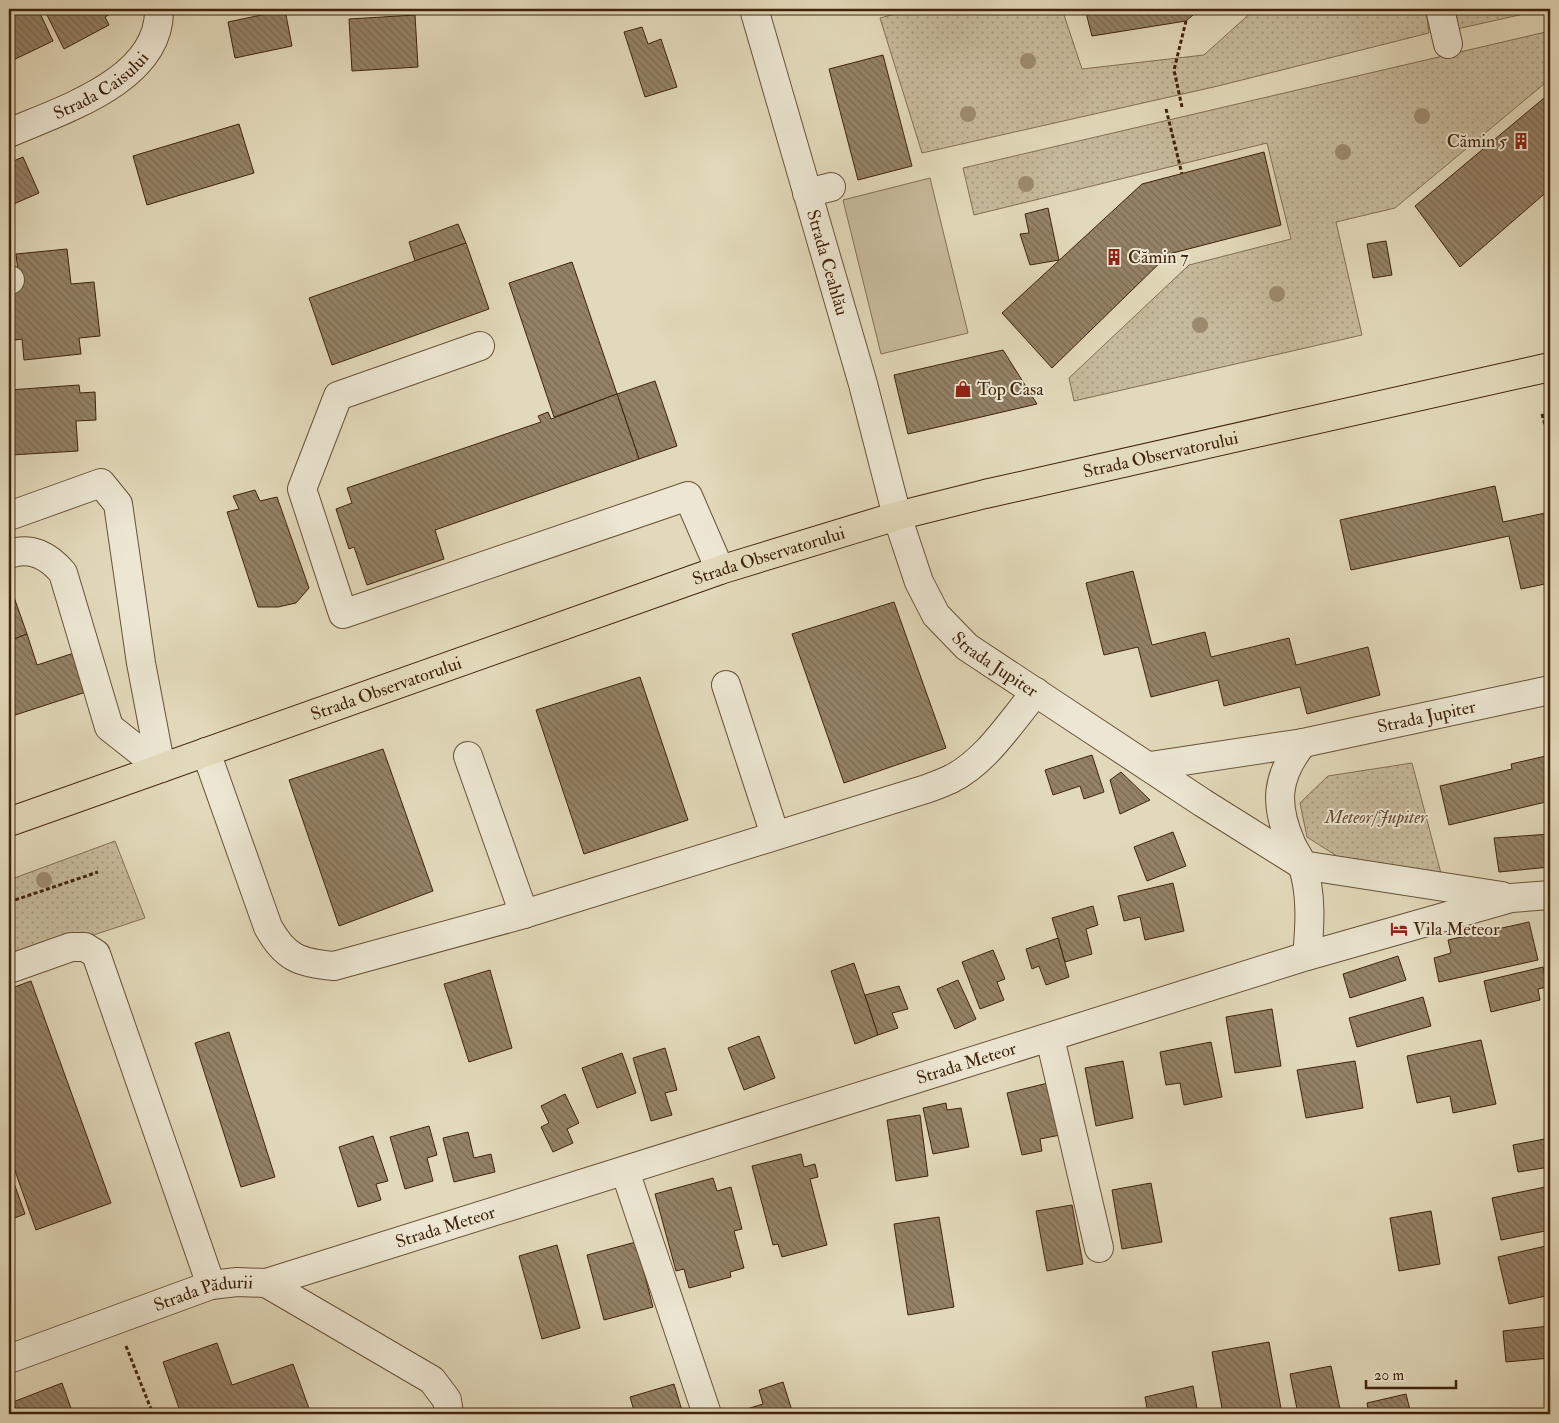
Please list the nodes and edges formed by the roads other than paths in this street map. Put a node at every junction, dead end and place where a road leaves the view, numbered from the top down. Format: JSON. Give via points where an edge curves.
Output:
{"nodes":[{"id":1,"x":159,"y":9,"type":"edge"},
{"id":2,"x":754,"y":9,"type":"edge"},
{"id":3,"x":1440,"y":9,"type":"edge"},
{"id":4,"x":1448,"y":44,"type":"dead end"},
{"id":5,"x":9,"y":134,"type":"edge"},
{"id":6,"x":480,"y":346,"type":"dead end"},
{"id":7,"x":1550,"y":367,"type":"edge"},
{"id":8,"x":9,"y":516,"type":"edge"},
{"id":9,"x":897,"y":516,"type":"junction"},
{"id":10,"x":9,"y":554,"type":"edge"},
{"id":11,"x":720,"y":570,"type":"junction"},
{"id":12,"x":726,"y":685,"type":"dead end"},
{"id":13,"x":1550,"y":690,"type":"edge"},
{"id":14,"x":1036,"y":692,"type":"junction"},
{"id":15,"x":1303,"y":743,"type":"junction"},
{"id":16,"x":206,"y":752,"type":"junction"},
{"id":17,"x":468,"y":756,"type":"dead end"},
{"id":18,"x":1150,"y":766,"type":"junction"},
{"id":19,"x":161,"y":768,"type":"junction"},
{"id":20,"x":9,"y":822,"type":"edge"},
{"id":21,"x":775,"y":835,"type":"junction"},
{"id":22,"x":1302,"y":865,"type":"junction"},
{"id":23,"x":1550,"y":894,"type":"edge"},
{"id":24,"x":1511,"y":898,"type":"junction"},
{"id":25,"x":524,"y":914,"type":"junction"},
{"id":26,"x":1307,"y":956,"type":"junction"},
{"id":27,"x":9,"y":969,"type":"edge"},
{"id":28,"x":1050,"y":1038,"type":"junction"},
{"id":29,"x":626,"y":1171,"type":"junction"},
{"id":30,"x":1099,"y":1248,"type":"dead end"},
{"id":31,"x":266,"y":1283,"type":"junction"},
{"id":32,"x":211,"y":1285,"type":"junction"},
{"id":33,"x":9,"y":1359,"type":"edge"},
{"id":34,"x":449,"y":1414,"type":"edge"},
{"id":35,"x":707,"y":1414,"type":"edge"}],
"edges":[{"from":1,"to":5,"type":"street","name":"Strada Caisului","via":[[160,26],[150,46],[114,84],[89,99]]},
{"from":2,"to":9,"type":"street","name":"Strada Ceahlău","via":[[819,190]]},
{"from":3,"to":4,"type":"street"},
{"from":6,"to":11,"type":"street","via":[[338,396],[302,489],[343,614],[688,496]]},
{"from":7,"to":9,"type":"main road","name":"Strada Observatorului","via":[[1068,474]]},
{"from":8,"to":19,"type":"street","via":[[101,483],[118,504],[141,663]]},
{"from":9,"to":11,"type":"main road","name":"Strada Observatorului"},
{"from":9,"to":14,"type":"street","name":"Strada Jupiter","via":[[919,582],[936,615],[967,646]]},
{"from":10,"to":19,"type":"street","via":[[25,551],[44,555],[63,572],[109,727]]},
{"from":11,"to":16,"type":"main road","name":"Strada Observatorului"},
{"from":12,"to":21,"type":"street"},
{"from":13,"to":15,"type":"street","name":"Strada Jupiter"},
{"from":14,"to":18,"type":"street","name":"Strada Jupiter"},
{"from":14,"to":21,"type":"street","via":[[986,752],[953,778]]},
{"from":15,"to":18,"type":"street","name":"Strada Jupiter"},
{"from":15,"to":22,"type":"street","via":[[1285,770],[1280,795],[1285,828]]},
{"from":16,"to":19,"type":"main road","name":"Strada Observatorului"},
{"from":16,"to":25,"type":"street","via":[[268,927],[278,947],[294,957],[334,966]]},
{"from":17,"to":25,"type":"street"},
{"from":18,"to":22,"type":"street","name":"Strada Jupiter"},
{"from":19,"to":20,"type":"main road","name":"Strada Observatorului"},
{"from":21,"to":25,"type":"street"},
{"from":22,"to":24,"type":"street","name":"Strada Jupiter"},
{"from":22,"to":26,"type":"street","via":[[1310,913]]},
{"from":23,"to":24,"type":"street","name":"Strada Meteor"},
{"from":24,"to":26,"type":"street","name":"Strada Meteor"},
{"from":26,"to":28,"type":"street","name":"Strada Meteor"},
{"from":27,"to":32,"type":"street","via":[[71,947],[85,947],[96,954]]},
{"from":28,"to":29,"type":"street","name":"Strada Meteor"},
{"from":28,"to":30,"type":"street"},
{"from":29,"to":31,"type":"street","name":"Strada Meteor"},
{"from":29,"to":35,"type":"street"},
{"from":31,"to":32,"type":"street","name":"Strada Pădurii"},
{"from":31,"to":34,"type":"street","name":"Strada Pădurii","via":[[432,1380],[447,1400]]},
{"from":32,"to":33,"type":"street","name":"Strada Pădurii"}]}
